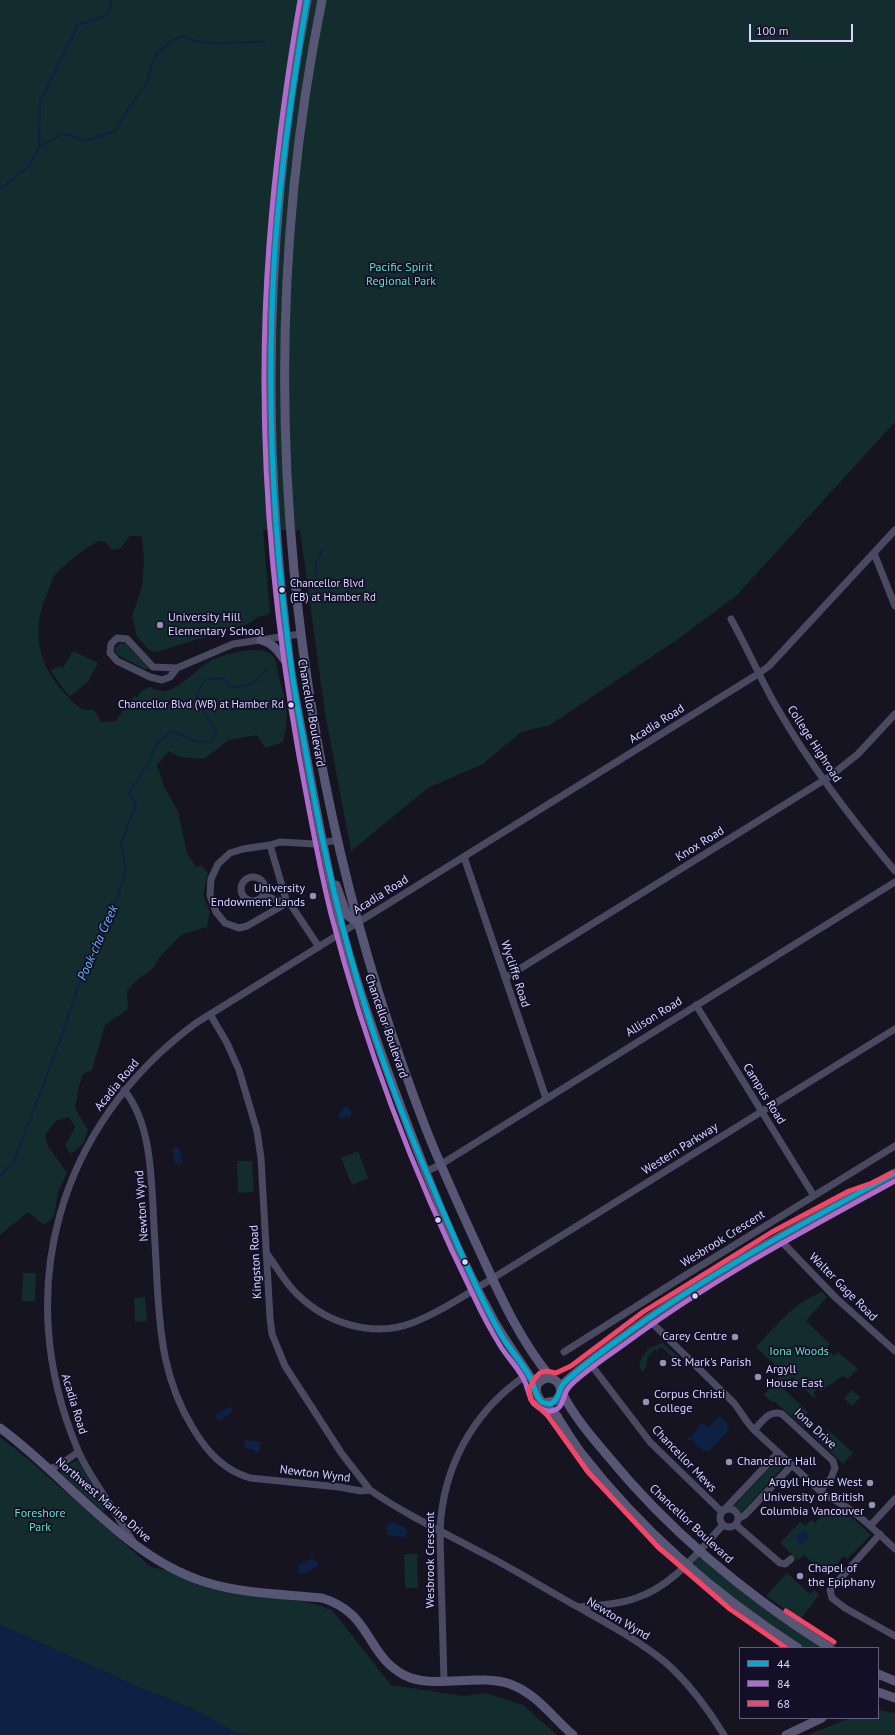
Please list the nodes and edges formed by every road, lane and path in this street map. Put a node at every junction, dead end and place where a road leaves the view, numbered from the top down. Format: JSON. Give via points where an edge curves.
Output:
{"nodes":[{"id":1,"x":307,"y":0,"type":"edge"},
{"id":2,"x":322,"y":0,"type":"edge"},
{"id":3,"x":895,"y":530,"type":"edge"},
{"id":4,"x":874,"y":553,"type":"junction"},
{"id":5,"x":895,"y":606,"type":"edge"},
{"id":6,"x":731,"y":619,"type":"dead end"},
{"id":7,"x":300,"y":634,"type":"junction"},
{"id":8,"x":287,"y":636,"type":"junction"},
{"id":9,"x":261,"y":640,"type":"junction"},
{"id":10,"x":153,"y":667,"type":"junction"},
{"id":11,"x":177,"y":668,"type":"junction"},
{"id":12,"x":291,"y":669,"type":"junction"},
{"id":13,"x":758,"y":674,"type":"junction"},
{"id":14,"x":150,"y":676,"type":"junction"},
{"id":15,"x":895,"y":714,"type":"edge"},
{"id":16,"x":824,"y":781,"type":"junction"},
{"id":17,"x":338,"y":840,"type":"junction"},
{"id":18,"x":323,"y":842,"type":"junction"},
{"id":19,"x":270,"y":845,"type":"junction"},
{"id":20,"x":464,"y":857,"type":"junction"},
{"id":21,"x":328,"y":866,"type":"junction"},
{"id":22,"x":895,"y":871,"type":"edge"},
{"id":23,"x":895,"y":882,"type":"edge"},
{"id":24,"x":263,"y":895,"type":"dead end"},
{"id":25,"x":287,"y":903,"type":"junction"},
{"id":26,"x":358,"y":922,"type":"junction"},
{"id":27,"x":343,"y":932,"type":"junction"},
{"id":28,"x":319,"y":947,"type":"junction"},
{"id":29,"x":505,"y":978,"type":"junction"},
{"id":30,"x":696,"y":1005,"type":"junction"},
{"id":31,"x":210,"y":1014,"type":"junction"},
{"id":32,"x":895,"y":1029,"type":"edge"},
{"id":33,"x":124,"y":1090,"type":"junction"},
{"id":34,"x":546,"y":1098,"type":"junction"},
{"id":35,"x":762,"y":1111,"type":"junction"},
{"id":36,"x":895,"y":1146,"type":"edge"},
{"id":37,"x":440,"y":1165,"type":"junction"},
{"id":38,"x":426,"y":1172,"type":"junction"},
{"id":39,"x":895,"y":1173,"type":"edge"},
{"id":40,"x":895,"y":1179,"type":"edge"},
{"id":41,"x":814,"y":1196,"type":"junction"},
{"id":42,"x":852,"y":1197,"type":"junction"},
{"id":43,"x":776,"y":1238,"type":"junction"},
{"id":44,"x":267,"y":1254,"type":"junction"},
{"id":45,"x":492,"y":1279,"type":"junction"},
{"id":46,"x":477,"y":1288,"type":"junction"},
{"id":47,"x":647,"y":1318,"type":"junction"},
{"id":48,"x":895,"y":1350,"type":"edge"},
{"id":49,"x":564,"y":1352,"type":"dead end"},
{"id":50,"x":588,"y":1362,"type":"junction"},
{"id":51,"x":528,"y":1374,"type":"junction"},
{"id":52,"x":557,"y":1385,"type":"junction"},
{"id":53,"x":536,"y":1390,"type":"junction"},
{"id":54,"x":544,"y":1403,"type":"junction"},
{"id":55,"x":0,"y":1428,"type":"edge"},
{"id":56,"x":754,"y":1430,"type":"junction"},
{"id":57,"x":78,"y":1452,"type":"junction"},
{"id":58,"x":778,"y":1453,"type":"junction"},
{"id":59,"x":792,"y":1465,"type":"junction"},
{"id":60,"x":50,"y":1469,"type":"junction"},
{"id":61,"x":370,"y":1490,"type":"junction"},
{"id":62,"x":820,"y":1491,"type":"junction"},
{"id":63,"x":895,"y":1499,"type":"edge"},
{"id":64,"x":110,"y":1505,"type":"junction"},
{"id":65,"x":723,"y":1511,"type":"junction"},
{"id":66,"x":104,"y":1518,"type":"junction"},
{"id":67,"x":737,"y":1522,"type":"junction"},
{"id":68,"x":722,"y":1526,"type":"junction"},
{"id":69,"x":870,"y":1526,"type":"junction"},
{"id":70,"x":440,"y":1530,"type":"junction"},
{"id":71,"x":880,"y":1534,"type":"junction"},
{"id":72,"x":137,"y":1547,"type":"junction"},
{"id":73,"x":895,"y":1549,"type":"edge"},
{"id":74,"x":699,"y":1551,"type":"junction"},
{"id":75,"x":791,"y":1559,"type":"dead end"},
{"id":76,"x":687,"y":1564,"type":"junction"},
{"id":77,"x":578,"y":1607,"type":"junction"},
{"id":78,"x":895,"y":1636,"type":"edge"},
{"id":79,"x":797,"y":1647,"type":"edge"},
{"id":80,"x":829,"y":1647,"type":"edge"},
{"id":81,"x":879,"y":1674,"type":"edge"},
{"id":82,"x":893,"y":1680,"type":"edge"},
{"id":83,"x":444,"y":1681,"type":"junction"},
{"id":84,"x":879,"y":1690,"type":"edge"},
{"id":85,"x":879,"y":1691,"type":"edge"},
{"id":86,"x":895,"y":1698,"type":"edge"},
{"id":87,"x":820,"y":1719,"type":"edge"},
{"id":88,"x":573,"y":1735,"type":"edge"},
{"id":89,"x":724,"y":1735,"type":"edge"},
{"id":90,"x":786,"y":1735,"type":"edge"}],
"edges":[{"from":1,"to":8,"type":"main road","name":"Chancellor Boulevard","via":[[283,161],[273,291],[273,477]]},
{"from":2,"to":7,"type":"main road","name":"Chancellor Boulevard","via":[[308,76],[297,161],[287,298],[287,466]]},
{"from":3,"to":4,"type":"street","name":"Acadia Road"},
{"from":4,"to":5,"type":"street"},
{"from":4,"to":13,"type":"street","name":"Acadia Road","via":[[769,666]]},
{"from":6,"to":13,"type":"street","name":"College Highroad"},
{"from":7,"to":8,"type":"street"},
{"from":7,"to":17,"type":"main road","name":"Chancellor Boulevard","via":[[322,770]]},
{"from":8,"to":9,"type":"street"},
{"from":8,"to":12,"type":"main road","name":"Chancellor Boulevard"},
{"from":9,"to":11,"type":"street","via":[[233,644]]},
{"from":9,"to":12,"type":"main road","via":[[276,648]]},
{"from":10,"to":11,"type":"street"},
{"from":10,"to":14,"type":"street"},
{"from":10,"to":14,"type":"street","via":[[127,639],[117,638],[110,644],[110,653],[117,661]]},
{"from":11,"to":14,"type":"street","via":[[170,678],[162,680]]},
{"from":12,"to":18,"type":"main road","name":"Chancellor Boulevard"},
{"from":13,"to":16,"type":"street","name":"College Highroad","via":[[797,742]]},
{"from":13,"to":20,"type":"street","name":"Acadia Road"},
{"from":15,"to":16,"type":"street","name":"Knox Road","via":[[858,754]]},
{"from":16,"to":22,"type":"street","name":"College Highroad"},
{"from":16,"to":29,"type":"street","name":"Knox Road"},
{"from":17,"to":18,"type":"street"},
{"from":17,"to":26,"type":"main road","name":"Chancellor Boulevard"},
{"from":18,"to":19,"type":"street","via":[[280,842]]},
{"from":18,"to":21,"type":"main road","name":"Chancellor Boulevard"},
{"from":19,"to":25,"type":"street"},
{"from":19,"to":25,"type":"street","via":[[243,848],[230,853],[218,864],[211,879],[210,895],[216,912],[225,923],[239,928]]},
{"from":20,"to":26,"type":"street","name":"Acadia Road"},
{"from":20,"to":29,"type":"street","name":"Wycliffe Road"},
{"from":21,"to":26,"type":"main road","via":[[347,915]]},
{"from":21,"to":27,"type":"main road","name":"Chancellor Boulevard"},
{"from":23,"to":30,"type":"street","name":"Allison Road"},
{"from":24,"to":25,"type":"street"},
{"from":25,"to":28,"type":"street","via":[[291,905]]},
{"from":26,"to":27,"type":"street","name":"Acadia Road"},
{"from":26,"to":37,"type":"main road","name":"Chancellor Boulevard","via":[[409,1084]]},
{"from":27,"to":28,"type":"street","name":"Acadia Road"},
{"from":27,"to":38,"type":"main road","name":"Chancellor Boulevard","via":[[379,1046]]},
{"from":28,"to":31,"type":"street","name":"Acadia Road"},
{"from":29,"to":34,"type":"street","name":"Wycliffe Road"},
{"from":30,"to":34,"type":"street","name":"Allison Road"},
{"from":30,"to":35,"type":"street","name":"Campus Road"},
{"from":31,"to":33,"type":"street","name":"Acadia Road","via":[[168,1045]]},
{"from":31,"to":44,"type":"street","name":"Kingston Road","via":[[239,1070],[257,1131]]},
{"from":32,"to":35,"type":"street","name":"Western Parkway"},
{"from":33,"to":57,"type":"street","name":"Acadia Road","via":[[101,1122],[79,1162],[64,1201],[50,1267],[47,1316],[51,1363],[58,1394]]},
{"from":33,"to":61,"type":"street","name":"Newton Wynd","via":[[143,1130],[151,1167],[160,1327],[164,1356],[176,1395],[190,1425],[210,1454],[241,1475],[361,1492]]},
{"from":34,"to":37,"type":"street","name":"Allison Road"},
{"from":35,"to":41,"type":"street","name":"Campus Road"},
{"from":35,"to":45,"type":"street","name":"Western Parkway"},
{"from":36,"to":41,"type":"street","name":"Wesbrook Crescent"},
{"from":37,"to":38,"type":"street","name":"Allison Road"},
{"from":37,"to":45,"type":"main road","name":"Chancellor Boulevard"},
{"from":38,"to":46,"type":"main road","name":"Chancellor Boulevard"},
{"from":39,"to":42,"type":"main road"},
{"from":40,"to":42,"type":"main road"},
{"from":41,"to":49,"type":"street","name":"Wesbrook Crescent"},
{"from":42,"to":43,"type":"main road"},
{"from":43,"to":47,"type":"main road"},
{"from":43,"to":48,"type":"street","name":"Walter Gage Road","via":[[783,1242],[836,1298]]},
{"from":44,"to":46,"type":"street","name":"Western Parkway","via":[[296,1293],[312,1307],[330,1318],[362,1328],[394,1328],[411,1324]]},
{"from":44,"to":61,"type":"street","name":"Kingston Road","via":[[272,1334],[280,1357],[342,1454]]},
{"from":45,"to":46,"type":"street","name":"Western Parkway"},
{"from":45,"to":52,"type":"main road","name":"Chancellor Boulevard","via":[[534,1356]]},
{"from":46,"to":51,"type":"main road","name":"Chancellor Boulevard","via":[[507,1344]]},
{"from":47,"to":50,"type":"main road"},
{"from":47,"to":56,"type":"street","via":[[729,1397]]},
{"from":50,"to":52,"type":"main road"},
{"from":50,"to":65,"type":"street","name":"Chancellor Mews","via":[[650,1442]]},
{"from":51,"to":53,"type":"main road","name":"Chancellor Boulevard"},
{"from":51,"to":70,"type":"street","name":"Wesbrook Crescent","via":[[494,1401],[465,1440],[448,1484]]},
{"from":52,"to":53,"type":"main road","via":[[543,1380]]},
{"from":52,"to":54,"type":"main road","via":[[558,1399],[552,1403]]},
{"from":52,"to":74,"type":"main road","name":"Chancellor Boulevard","via":[[577,1418],[620,1472],[653,1508]]},
{"from":53,"to":54,"type":"main road","via":[[538,1398]]},
{"from":54,"to":76,"type":"main road","via":[[553,1411],[605,1481]]},
{"from":55,"to":60,"type":"main road","name":"Northwest Marine Drive"},
{"from":56,"to":58,"type":"street"},
{"from":56,"to":62,"type":"street","name":"Iona Drive","via":[[767,1416],[774,1413],[782,1414],[790,1421],[833,1462],[833,1473]]},
{"from":57,"to":60,"type":"street","name":"Acadia Road"},
{"from":57,"to":64,"type":"street","name":"Acadia Road"},
{"from":58,"to":59,"type":"street"},
{"from":58,"to":65,"type":"street"},
{"from":59,"to":62,"type":"street"},
{"from":59,"to":67,"type":"street"},
{"from":60,"to":66,"type":"main road","name":"Northwest Marine Drive"},
{"from":61,"to":70,"type":"street","name":"Newton Wynd"},
{"from":62,"to":69,"type":"street","via":[[828,1498],[844,1505]]},
{"from":63,"to":69,"type":"street"},
{"from":64,"to":66,"type":"street","via":[[110,1512]]},
{"from":64,"to":72,"type":"street","name":"Acadia Road"},
{"from":65,"to":67,"type":"street","via":[[732,1510],[737,1514]]},
{"from":65,"to":68,"type":"street","via":[[719,1517]]},
{"from":66,"to":72,"type":"main road","name":"Northwest Marine Drive"},
{"from":67,"to":68,"type":"street","via":[[728,1528]]},
{"from":67,"to":75,"type":"street","via":[[780,1562],[785,1564]]},
{"from":68,"to":74,"type":"street"},
{"from":69,"to":71,"type":"street"},
{"from":70,"to":77,"type":"street","name":"Newton Wynd"},
{"from":70,"to":83,"type":"street","name":"Wesbrook Crescent"},
{"from":71,"to":73,"type":"street"},
{"from":71,"to":78,"type":"street","via":[[830,1590],[832,1598],[845,1608]]},
{"from":72,"to":83,"type":"main road","name":"Northwest Marine Drive","via":[[169,1567],[206,1582],[240,1590],[322,1598],[334,1602],[353,1614],[384,1659],[398,1672],[414,1679]]},
{"from":74,"to":76,"type":"street"},
{"from":74,"to":80,"type":"main road","name":"Chancellor Boulevard","via":[[769,1607]]},
{"from":76,"to":77,"type":"street","via":[[650,1593],[635,1599]]},
{"from":76,"to":79,"type":"main road","via":[[735,1604]]},
{"from":77,"to":89,"type":"street","name":"Newton Wynd","via":[[618,1629],[665,1663],[713,1716]]},
{"from":81,"to":82,"type":"main road"},
{"from":82,"to":84,"type":"main road"},
{"from":83,"to":88,"type":"main road","name":"Northwest Marine Drive","via":[[497,1681],[515,1686],[533,1696]]},
{"from":85,"to":86,"type":"main road"},
{"from":87,"to":90,"type":"main road"}]}
